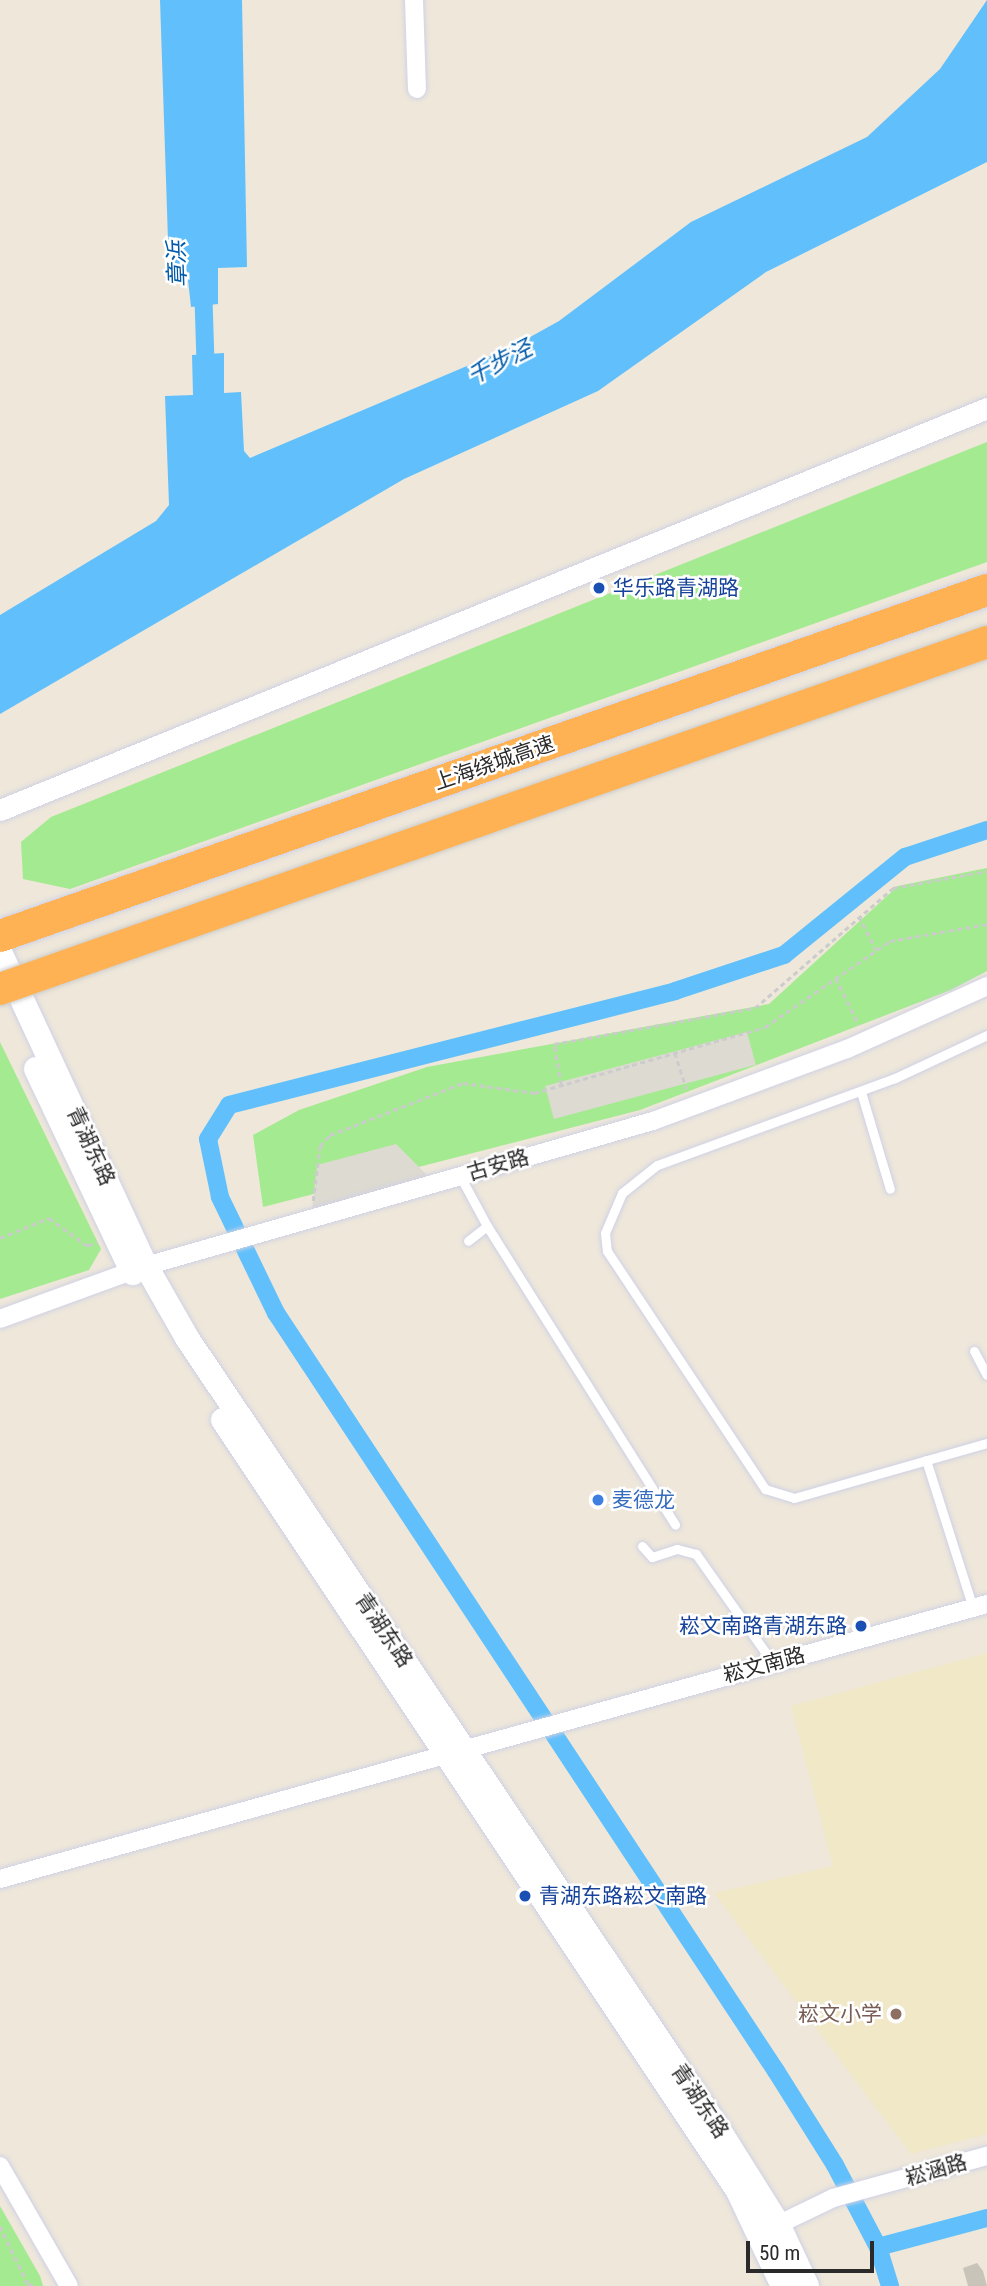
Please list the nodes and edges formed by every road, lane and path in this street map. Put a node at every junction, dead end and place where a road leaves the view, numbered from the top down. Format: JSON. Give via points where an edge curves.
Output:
{"nodes":[{"id":1,"x":414,"y":0,"type":"edge"},
{"id":2,"x":417,"y":89,"type":"dead end"},
{"id":3,"x":987,"y":408,"type":"edge"},
{"id":4,"x":987,"y":590,"type":"edge"},
{"id":5,"x":987,"y":642,"type":"edge"},
{"id":6,"x":0,"y":810,"type":"edge"},
{"id":7,"x":987,"y":871,"type":"edge"},
{"id":8,"x":859,"y":916,"type":"junction"},
{"id":9,"x":987,"y":924,"type":"edge"},
{"id":10,"x":0,"y":936,"type":"edge"},
{"id":11,"x":876,"y":950,"type":"junction"},
{"id":12,"x":0,"y":952,"type":"edge"},
{"id":13,"x":836,"y":978,"type":"junction"},
{"id":14,"x":987,"y":986,"type":"edge"},
{"id":15,"x":0,"y":990,"type":"edge"},
{"id":16,"x":987,"y":1035,"type":"edge"},
{"id":17,"x":866,"y":1040,"type":"junction"},
{"id":18,"x":675,"y":1053,"type":"junction"},
{"id":19,"x":561,"y":1086,"type":"junction"},
{"id":20,"x":860,"y":1091,"type":"junction"},
{"id":21,"x":693,"y":1107,"type":"junction"},
{"id":22,"x":460,"y":1176,"type":"junction"},
{"id":23,"x":890,"y":1189,"type":"dead end"},
{"id":24,"x":311,"y":1219,"type":"junction"},
{"id":25,"x":487,"y":1226,"type":"junction"},
{"id":26,"x":113,"y":1236,"type":"junction"},
{"id":27,"x":0,"y":1238,"type":"edge"},
{"id":28,"x":468,"y":1241,"type":"dead end"},
{"id":29,"x":139,"y":1269,"type":"junction"},
{"id":30,"x":0,"y":1319,"type":"edge"},
{"id":31,"x":974,"y":1351,"type":"dead end"},
{"id":32,"x":987,"y":1376,"type":"edge"},
{"id":33,"x":987,"y":1443,"type":"edge"},
{"id":34,"x":926,"y":1460,"type":"junction"},
{"id":35,"x":676,"y":1525,"type":"dead end"},
{"id":36,"x":642,"y":1546,"type":"dead end"},
{"id":37,"x":980,"y":1606,"type":"edge"},
{"id":38,"x":773,"y":1663,"type":"junction"},
{"id":39,"x":454,"y":1751,"type":"junction"},
{"id":40,"x":0,"y":1879,"type":"edge"},
{"id":41,"x":987,"y":2156,"type":"edge"},
{"id":42,"x":0,"y":2166,"type":"edge"},
{"id":43,"x":0,"y":2226,"type":"edge"},
{"id":44,"x":769,"y":2229,"type":"junction"},
{"id":45,"x":37,"y":2234,"type":"junction"},
{"id":46,"x":35,"y":2286,"type":"edge"},
{"id":47,"x":55,"y":2286,"type":"edge"},
{"id":48,"x":69,"y":2286,"type":"edge"},
{"id":49,"x":783,"y":2286,"type":"edge"},
{"id":50,"x":807,"y":2286,"type":"edge"}],
"edges":[{"from":1,"to":2,"type":"street"},
{"from":3,"to":6,"type":"street"},
{"from":4,"to":10,"type":"highway","name":"上海绕城高速"},
{"from":5,"to":15,"type":"highway","bridge":true},
{"from":7,"to":8,"type":"path","via":[[893,888]]},
{"from":8,"to":11,"type":"path"},
{"from":8,"to":19,"type":"path","via":[[755,1008],[554,1044]]},
{"from":9,"to":11,"type":"path","via":[[890,941]]},
{"from":11,"to":13,"type":"path"},
{"from":12,"to":29,"type":"main road","name":"青湖东路"},
{"from":13,"to":17,"type":"path"},
{"from":13,"to":18,"type":"path","via":[[765,1027]]},
{"from":14,"to":17,"type":"street","name":"古安路"},
{"from":15,"to":26,"type":"main road","name":"青湖东路"},
{"from":16,"to":20,"type":"lane"},
{"from":17,"to":21,"type":"street","name":"古安路"},
{"from":18,"to":19,"type":"path"},
{"from":18,"to":21,"type":"path"},
{"from":19,"to":24,"type":"path","via":[[534,1093],[463,1083],[330,1135],[320,1146]]},
{"from":20,"to":23,"type":"lane"},
{"from":20,"to":34,"type":"lane","via":[[636,1178],[609,1213],[607,1251],[765,1489],[794,1498]]},
{"from":21,"to":22,"type":"street","name":"古安路"},
{"from":22,"to":24,"type":"street","name":"古安路"},
{"from":22,"to":25,"type":"lane"},
{"from":24,"to":29,"type":"street","name":"古安路"},
{"from":25,"to":28,"type":"lane"},
{"from":25,"to":35,"type":"lane"},
{"from":26,"to":27,"type":"path","via":[[88,1246],[49,1218]]},
{"from":26,"to":29,"type":"main road","name":"青湖东路"},
{"from":29,"to":30,"type":"street","name":"古安路"},
{"from":29,"to":39,"type":"main road","name":"青湖东路"},
{"from":31,"to":32,"type":"lane"},
{"from":33,"to":34,"type":"lane"},
{"from":34,"to":37,"type":"lane"},
{"from":36,"to":38,"type":"lane","via":[[652,1557],[677,1549],[696,1554]]},
{"from":37,"to":38,"type":"street","name":"崧文南路"},
{"from":38,"to":39,"type":"street","name":"崧文南路"},
{"from":39,"to":40,"type":"street","name":"崧文南路"},
{"from":39,"to":44,"type":"main road","name":"青湖东路"},
{"from":41,"to":44,"type":"street","name":"崧涵路","via":[[833,2198]]},
{"from":42,"to":45,"type":"street"},
{"from":43,"to":46,"type":"path","via":[[28,2284]]},
{"from":44,"to":49,"type":"main road","name":"青湖东路"},
{"from":44,"to":50,"type":"main road","name":"青湖东路"},
{"from":45,"to":47,"type":"street"},
{"from":45,"to":48,"type":"street"}]}
